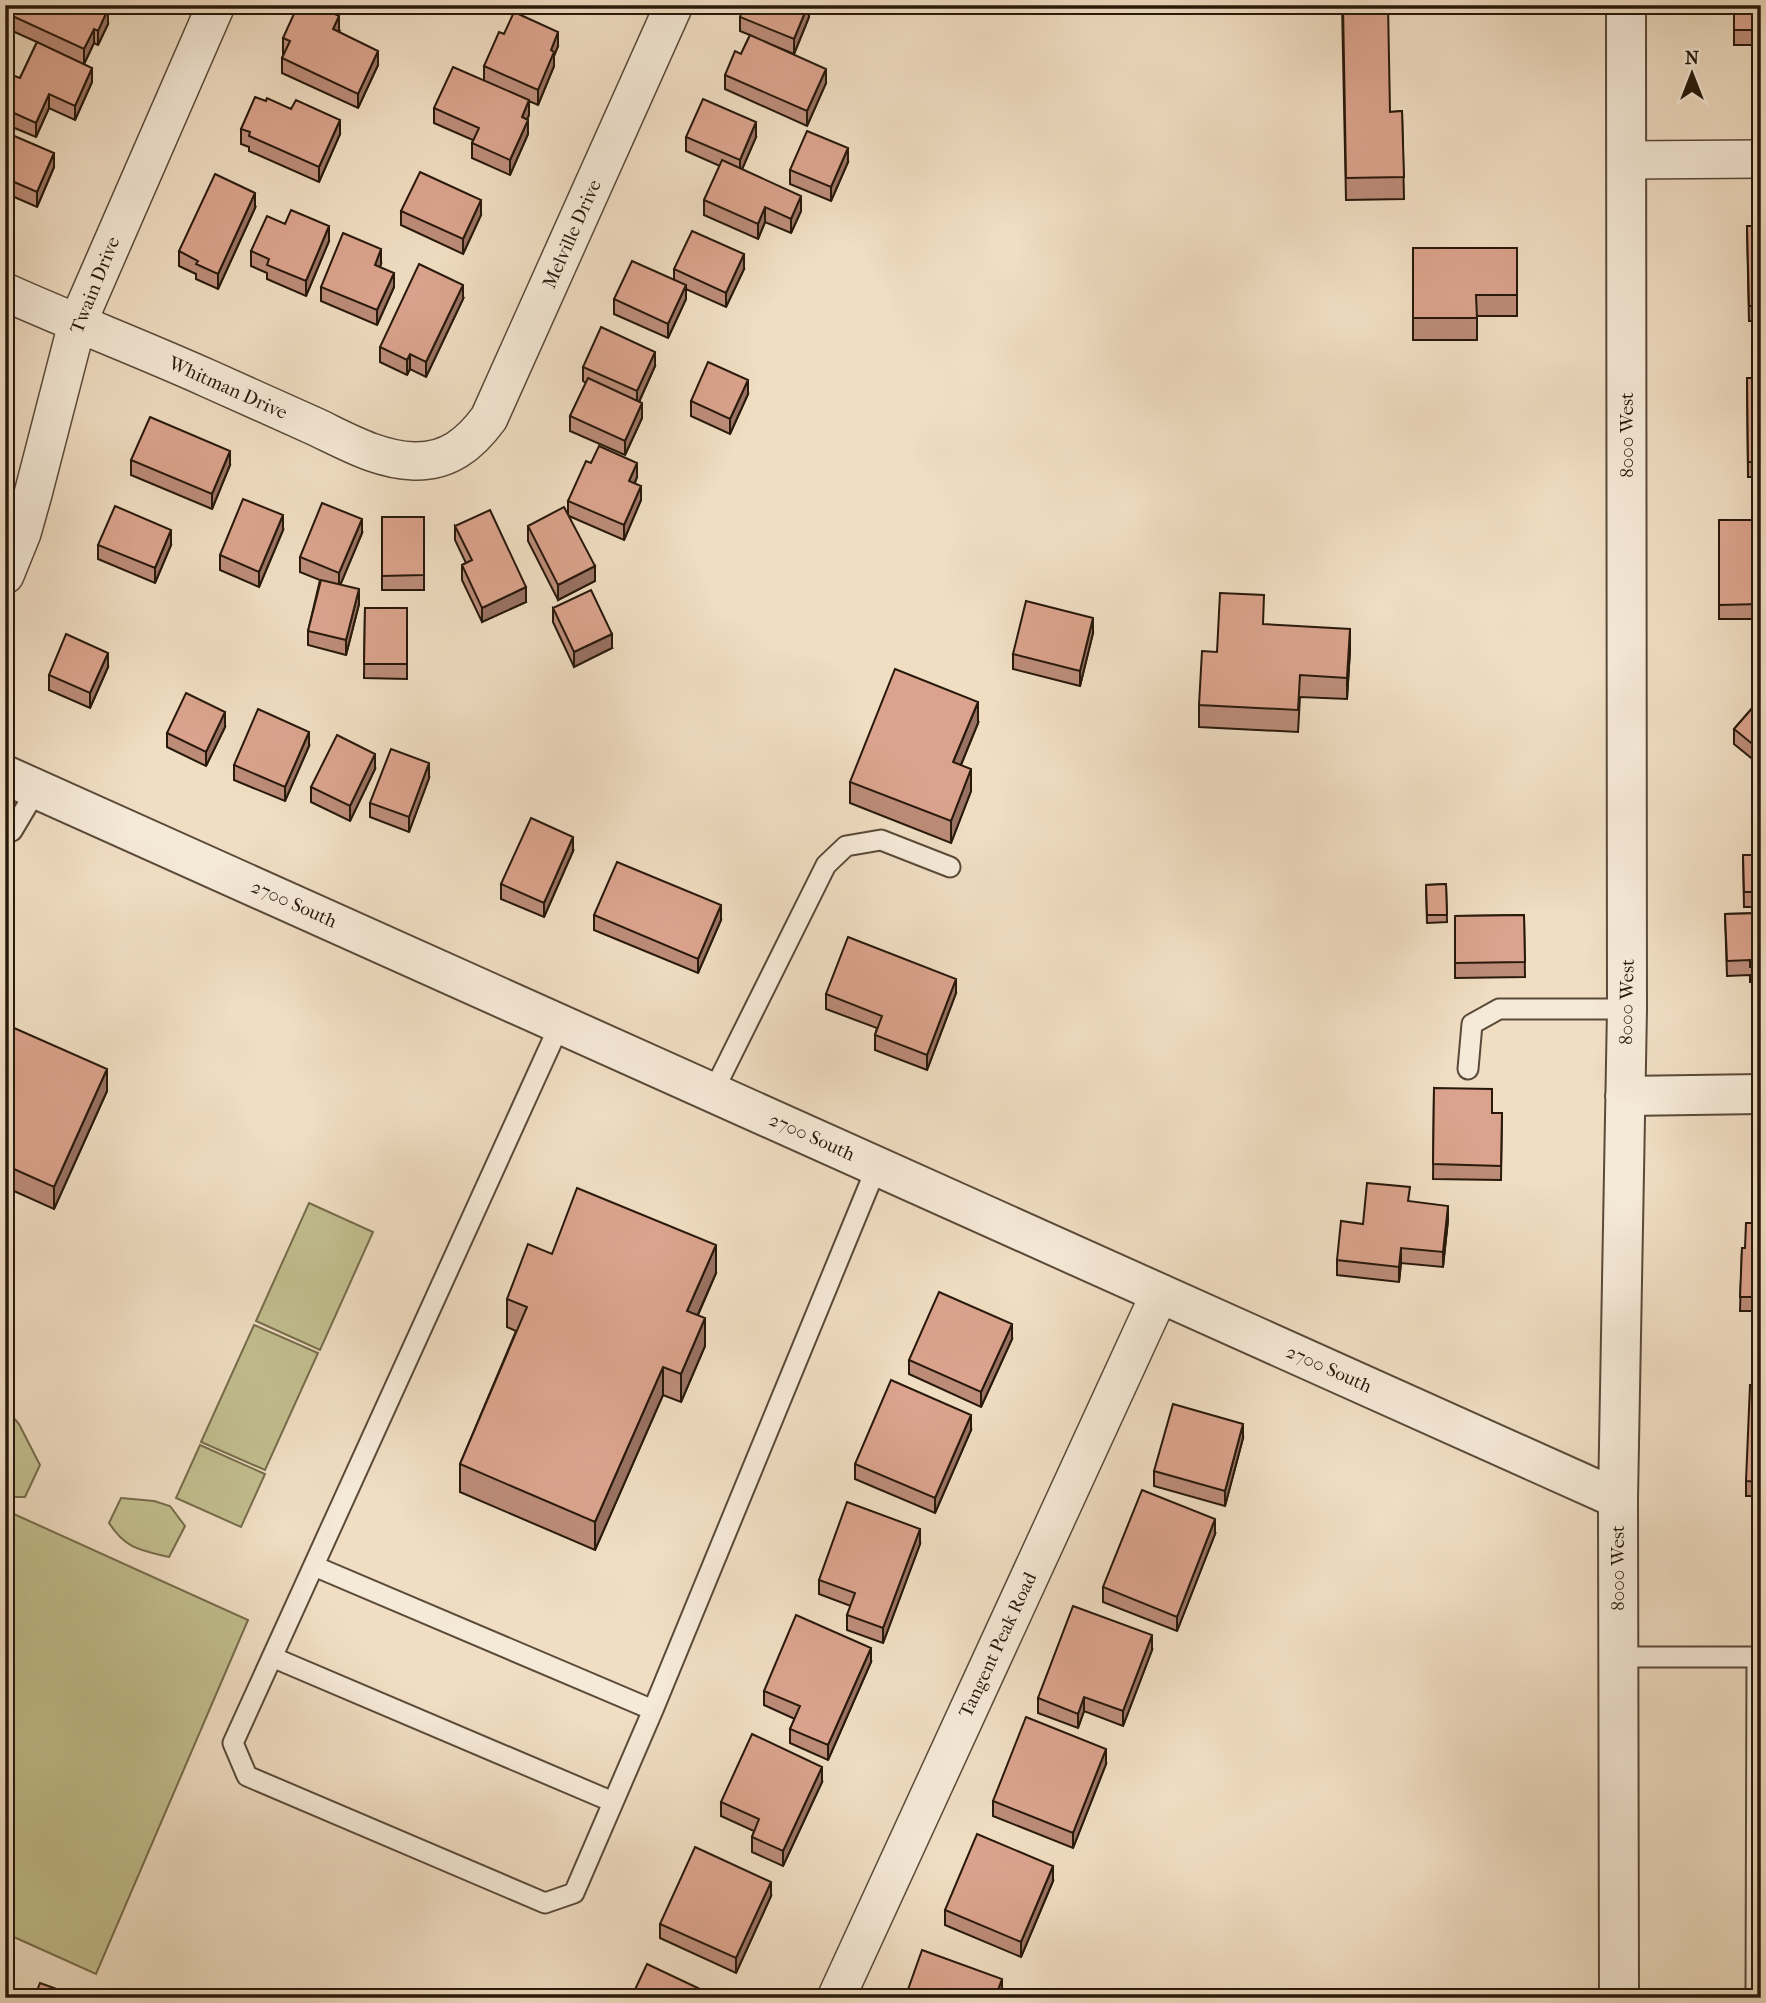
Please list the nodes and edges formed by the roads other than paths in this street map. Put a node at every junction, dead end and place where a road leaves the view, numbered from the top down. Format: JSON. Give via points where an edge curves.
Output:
{"nodes":[{"id":1,"x":216,"y":5,"type":"edge"},
{"id":2,"x":674,"y":5,"type":"edge"},
{"id":3,"x":1626,"y":5,"type":"edge"},
{"id":4,"x":1761,"y":159,"type":"edge"},
{"id":5,"x":1627,"y":160,"type":"junction"},
{"id":6,"x":5,"y":292,"type":"edge"},
{"id":7,"x":77,"y":324,"type":"junction"},
{"id":8,"x":454,"y":452,"type":"joint"},
{"id":9,"x":5,"y":575,"type":"edge"},
{"id":10,"x":21,"y":782,"type":"edge"},
{"id":11,"x":5,"y":834,"type":"edge"},
{"id":12,"x":950,"y":867,"type":"dead end"},
{"id":13,"x":1627,"y":1009,"type":"junction"},
{"id":14,"x":560,"y":1024,"type":"junction"},
{"id":15,"x":1468,"y":1069,"type":"dead end"},
{"id":16,"x":713,"y":1092,"type":"junction"},
{"id":17,"x":1761,"y":1094,"type":"edge"},
{"id":18,"x":1625,"y":1096,"type":"junction"},
{"id":19,"x":877,"y":1166,"type":"junction"},
{"id":20,"x":1160,"y":1293,"type":"junction"},
{"id":21,"x":1618,"y":1499,"type":"junction"},
{"id":22,"x":314,"y":1566,"type":"junction"},
{"id":23,"x":272,"y":1657,"type":"junction"},
{"id":24,"x":1618,"y":1657,"type":"junction"},
{"id":25,"x":1759,"y":1657,"type":"edge"},
{"id":26,"x":653,"y":1710,"type":"junction"},
{"id":27,"x":613,"y":1802,"type":"junction"},
{"id":28,"x":836,"y":1998,"type":"edge"},
{"id":29,"x":1619,"y":1998,"type":"edge"},
{"id":30,"x":1756,"y":1998,"type":"edge"}],
"edges":[{"from":1,"to":7,"type":"street","name":"Twain Drive"},
{"from":2,"to":8,"type":"street","name":"Melville Drive","via":[[489,418],[474,439]]},
{"from":3,"to":5,"type":"street","name":"8000 West"},
{"from":4,"to":5,"type":"street"},
{"from":5,"to":13,"type":"street","name":"8000 West"},
{"from":6,"to":7,"type":"street","name":"Whitman Drive"},
{"from":7,"to":8,"type":"street","name":"Whitman Drive","via":[[371,452],[415,461]]},
{"from":7,"to":9,"type":"street","name":"Twain Drive","via":[[22,533]]},
{"from":10,"to":11,"type":"lane","via":[[12,831]]},
{"from":10,"to":14,"type":"street","name":"2700 South"},
{"from":12,"to":16,"type":"lane","via":[[881,840],[846,846],[826,865]]},
{"from":13,"to":15,"type":"lane","via":[[1499,1009],[1472,1024]]},
{"from":13,"to":18,"type":"street","name":"8000 West"},
{"from":14,"to":16,"type":"street","name":"2700 South"},
{"from":14,"to":22,"type":"lane"},
{"from":16,"to":19,"type":"street","name":"2700 South"},
{"from":17,"to":18,"type":"street"},
{"from":18,"to":21,"type":"street","name":"8000 West"},
{"from":19,"to":20,"type":"street","name":"2700 South"},
{"from":19,"to":26,"type":"lane"},
{"from":20,"to":21,"type":"street","name":"2700 South"},
{"from":20,"to":28,"type":"street","name":"Tangent Peak Road"},
{"from":21,"to":24,"type":"street","name":"8000 West"},
{"from":22,"to":23,"type":"lane"},
{"from":22,"to":26,"type":"lane"},
{"from":23,"to":27,"type":"lane"},
{"from":23,"to":27,"type":"lane","via":[[233,1743],[247,1776],[545,1903],[574,1893]]},
{"from":24,"to":25,"type":"lane"},
{"from":24,"to":29,"type":"street","name":"8000 West"},
{"from":25,"to":30,"type":"lane"},
{"from":26,"to":27,"type":"lane"}]}
